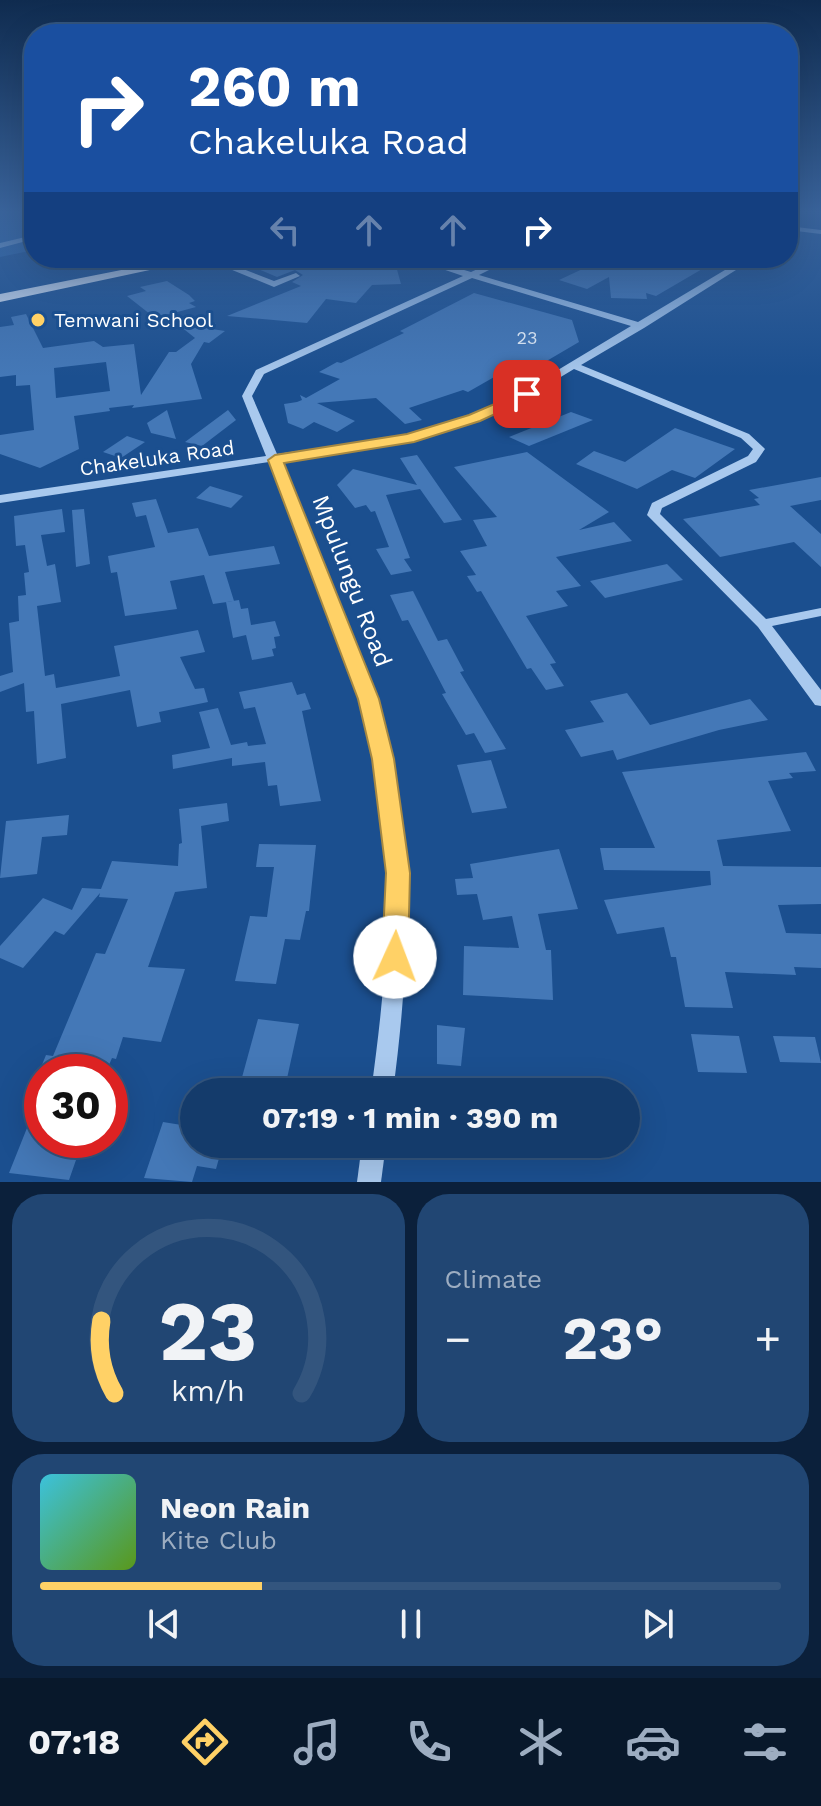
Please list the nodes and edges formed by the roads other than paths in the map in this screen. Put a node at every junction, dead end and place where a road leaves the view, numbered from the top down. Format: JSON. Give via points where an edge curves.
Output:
{"nodes":[{"id":1,"x":150,"y":268,"type":"edge"},
{"id":2,"x":233,"y":268,"type":"edge"},
{"id":3,"x":448,"y":268,"type":"edge"},
{"id":4,"x":487,"y":268,"type":"edge"},
{"id":5,"x":735,"y":268,"type":"edge"},
{"id":6,"x":471,"y":275,"type":"junction"},
{"id":7,"x":296,"y":276,"type":"dead end"},
{"id":8,"x":0,"y":298,"type":"edge"},
{"id":9,"x":641,"y":326,"type":"junction"},
{"id":10,"x":575,"y":366,"type":"junction"},
{"id":11,"x":275,"y":460,"type":"junction"},
{"id":12,"x":0,"y":499,"type":"edge"},
{"id":13,"x":821,"y":612,"type":"edge"},
{"id":14,"x":763,"y":624,"type":"junction"},
{"id":15,"x":821,"y":701,"type":"edge"},
{"id":16,"x":384,"y":1078,"type":"edge"},
{"id":17,"x":372,"y":1158,"type":"edge"},
{"id":18,"x":369,"y":1182,"type":"edge"}],
"edges":[{"from":1,"to":8,"type":"main road"},
{"from":2,"to":7,"type":"street","via":[[274,284]]},
{"from":3,"to":6,"type":"street"},
{"from":4,"to":6,"type":"street","name":"Mpulungu Road"},
{"from":5,"to":9,"type":"street","name":"Chakeluka Road"},
{"from":6,"to":9,"type":"street"},
{"from":6,"to":11,"type":"street","name":"Mpulungu Road","via":[[260,372],[247,396]]},
{"from":9,"to":10,"type":"street","name":"Chakeluka Road"},
{"from":10,"to":11,"type":"street","name":"Chakeluka Road","via":[[475,418],[409,438]]},
{"from":10,"to":14,"type":"street","via":[[745,436],[759,449],[752,459],[656,506],[653,515]]},
{"from":11,"to":12,"type":"street","name":"Chakeluka Road"},
{"from":11,"to":16,"type":"street","name":"Mpulungu Road","via":[[364,687],[383,759],[398,873],[394,1013]]},
{"from":13,"to":14,"type":"street"},
{"from":14,"to":15,"type":"street"},
{"from":17,"to":18,"type":"street"}]}
